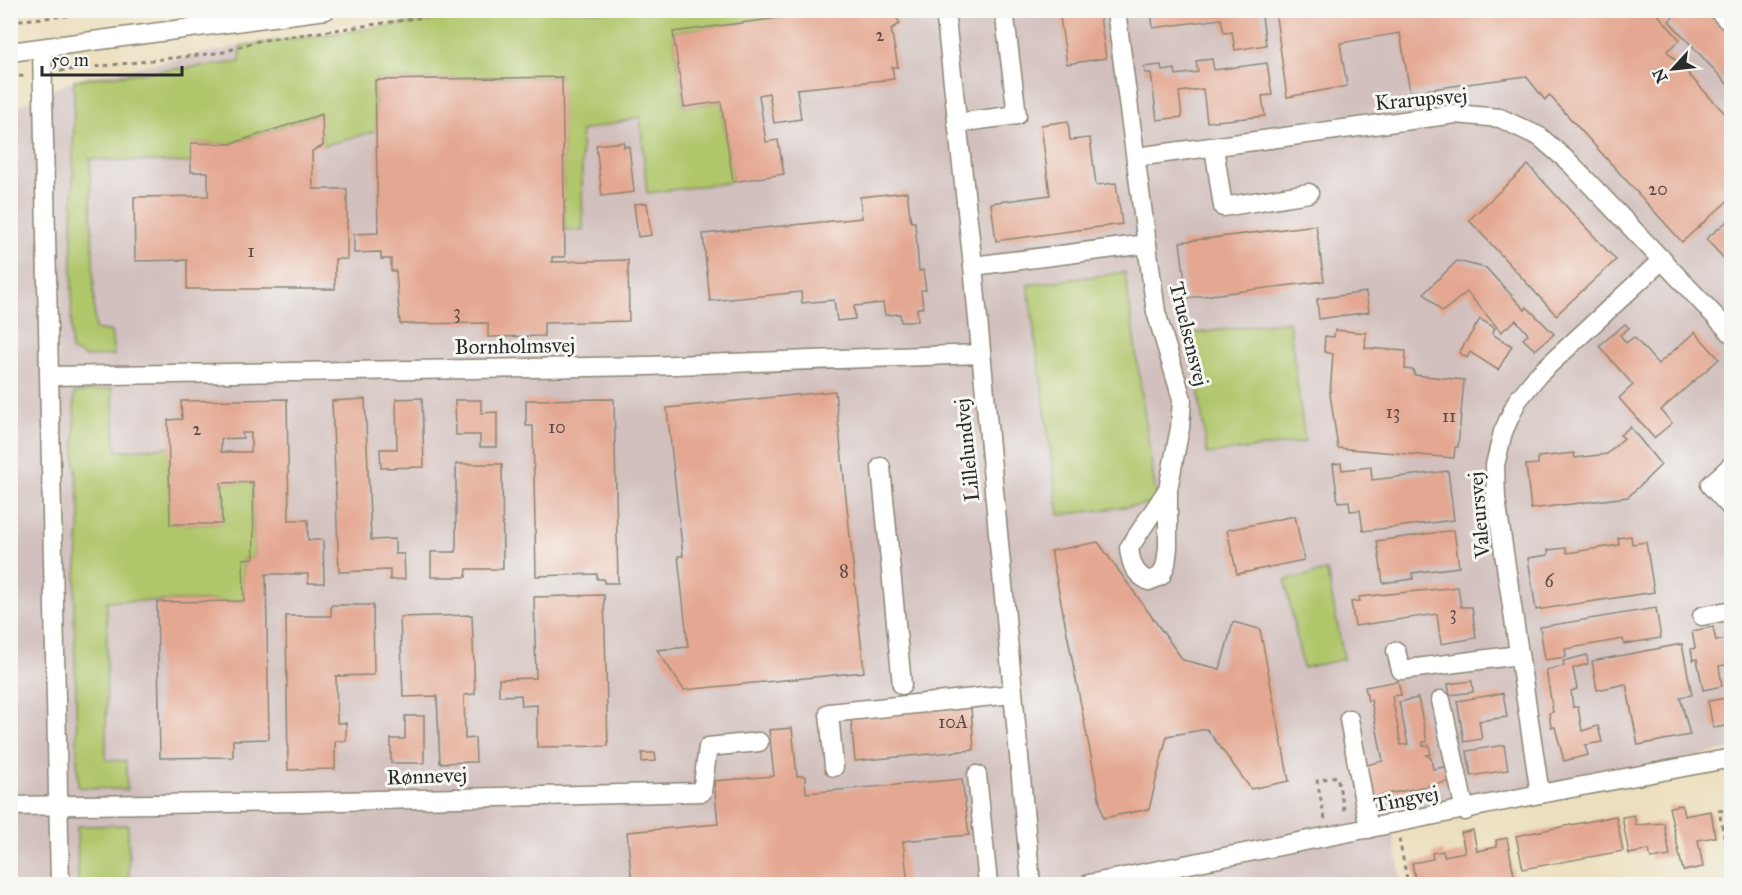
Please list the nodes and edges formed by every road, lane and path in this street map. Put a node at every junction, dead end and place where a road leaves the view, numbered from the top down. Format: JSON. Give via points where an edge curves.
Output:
{"nodes":[{"id":1,"x":134,"y":10,"type":"edge"},
{"id":2,"x":326,"y":10,"type":"edge"},
{"id":3,"x":475,"y":10,"type":"edge"},
{"id":4,"x":945,"y":10,"type":"edge"},
{"id":5,"x":1004,"y":10,"type":"edge"},
{"id":6,"x":1116,"y":11,"type":"edge"},
{"id":7,"x":10,"y":21,"type":"edge"},
{"id":8,"x":42,"y":49,"type":"junction"},
{"id":9,"x":10,"y":52,"type":"edge"},
{"id":10,"x":44,"y":73,"type":"junction"},
{"id":11,"x":10,"y":77,"type":"edge"},
{"id":12,"x":957,"y":123,"type":"junction"},
{"id":13,"x":1214,"y":147,"type":"junction"},
{"id":14,"x":1136,"y":157,"type":"junction"},
{"id":15,"x":1309,"y":194,"type":"dead end"},
{"id":16,"x":1147,"y":244,"type":"junction"},
{"id":17,"x":1663,"y":259,"type":"junction"},
{"id":18,"x":972,"y":266,"type":"junction"},
{"id":19,"x":1731,"y":334,"type":"edge"},
{"id":20,"x":981,"y":354,"type":"junction"},
{"id":21,"x":50,"y":376,"type":"junction"},
{"id":22,"x":1731,"y":465,"type":"edge"},
{"id":23,"x":881,"y":467,"type":"dead end"},
{"id":24,"x":1168,"y":489,"type":"junction"},
{"id":25,"x":1731,"y":509,"type":"edge"},
{"id":26,"x":1731,"y":610,"type":"edge"},
{"id":27,"x":1702,"y":616,"type":"dead end"},
{"id":28,"x":1396,"y":651,"type":"dead end"},
{"id":29,"x":1519,"y":655,"type":"junction"},
{"id":30,"x":902,"y":685,"type":"dead end"},
{"id":31,"x":1013,"y":694,"type":"junction"},
{"id":32,"x":1441,"y":700,"type":"dead end"},
{"id":33,"x":1349,"y":719,"type":"dead end"},
{"id":34,"x":759,"y":742,"type":"dead end"},
{"id":35,"x":1731,"y":758,"type":"edge"},
{"id":36,"x":834,"y":767,"type":"dead end"},
{"id":37,"x":978,"y":776,"type":"dead end"},
{"id":38,"x":1540,"y":794,"type":"junction"},
{"id":39,"x":58,"y":804,"type":"junction"},
{"id":40,"x":10,"y":806,"type":"edge"},
{"id":41,"x":1731,"y":809,"type":"edge"},
{"id":42,"x":1465,"y":811,"type":"junction"},
{"id":43,"x":1396,"y":824,"type":"junction"},
{"id":44,"x":1368,"y":829,"type":"junction"},
{"id":45,"x":1350,"y":833,"type":"junction"},
{"id":46,"x":1329,"y":837,"type":"junction"},
{"id":47,"x":1731,"y":874,"type":"edge"},
{"id":48,"x":60,"y":885,"type":"edge"},
{"id":49,"x":988,"y":885,"type":"edge"},
{"id":50,"x":1031,"y":885,"type":"edge"},
{"id":51,"x":1089,"y":885,"type":"edge"},
{"id":52,"x":1408,"y":885,"type":"edge"}],
"edges":[{"from":1,"to":7,"type":"path"},
{"from":2,"to":8,"type":"street"},
{"from":3,"to":10,"type":"path","via":[[258,41],[224,52]]},
{"from":4,"to":12,"type":"street","name":"Lillelundvej"},
{"from":5,"to":12,"type":"street","via":[[1017,115]]},
{"from":6,"to":14,"type":"street","name":"Truelsensvej"},
{"from":8,"to":9,"type":"street"},
{"from":8,"to":10,"type":"street"},
{"from":10,"to":11,"type":"path"},
{"from":10,"to":21,"type":"street"},
{"from":12,"to":18,"type":"street","name":"Lillelundvej"},
{"from":13,"to":14,"type":"street","name":"Krarupsvej"},
{"from":13,"to":15,"type":"street","via":[[1223,207]]},
{"from":13,"to":17,"type":"street","name":"Krarupsvej","via":[[1455,114],[1500,118],[1539,137],[1571,164]]},
{"from":14,"to":16,"type":"street","name":"Truelsensvej"},
{"from":16,"to":18,"type":"street"},
{"from":16,"to":24,"type":"street","name":"Truelsensvej","via":[[1156,312],[1182,399]]},
{"from":17,"to":19,"type":"street","name":"Krarupsvej"},
{"from":17,"to":29,"type":"street","name":"Valeursvej","via":[[1538,375],[1517,401],[1503,432],[1495,465],[1496,499]]},
{"from":18,"to":20,"type":"street","name":"Lillelundvej"},
{"from":20,"to":21,"type":"street","name":"Bornholmsvej","via":[[647,366]]},
{"from":20,"to":31,"type":"street","name":"Lillelundvej"},
{"from":21,"to":39,"type":"street"},
{"from":22,"to":25,"type":"street","via":[[1710,485]]},
{"from":23,"to":30,"type":"street"},
{"from":24,"to":24,"type":"street","name":"Truelsensvej","via":[[1128,548],[1139,577],[1149,581],[1161,576],[1166,564]]},
{"from":26,"to":27,"type":"street"},
{"from":28,"to":29,"type":"street","via":[[1401,670]]},
{"from":29,"to":38,"type":"street","name":"Valeursvej"},
{"from":31,"to":36,"type":"street","via":[[830,713]]},
{"from":31,"to":50,"type":"street","name":"Lillelundvej"},
{"from":32,"to":42,"type":"street"},
{"from":33,"to":44,"type":"street"},
{"from":34,"to":39,"type":"street","name":"Rønnevej","via":[[708,747],[702,792]]},
{"from":35,"to":38,"type":"street","name":"Tingvej"},
{"from":37,"to":49,"type":"street"},
{"from":38,"to":42,"type":"street","name":"Tingvej"},
{"from":39,"to":40,"type":"street"},
{"from":39,"to":48,"type":"street"},
{"from":41,"to":47,"type":"path","via":[[1719,812]]},
{"from":42,"to":43,"type":"street","name":"Tingvej"},
{"from":43,"to":44,"type":"street","name":"Tingvej"},
{"from":43,"to":52,"type":"path"},
{"from":44,"to":45,"type":"street","name":"Tingvej"},
{"from":45,"to":46,"type":"street","name":"Tingvej"},
{"from":45,"to":46,"type":"path","via":[[1336,776],[1317,781]]},
{"from":46,"to":51,"type":"street","name":"Tingvej"}]}
